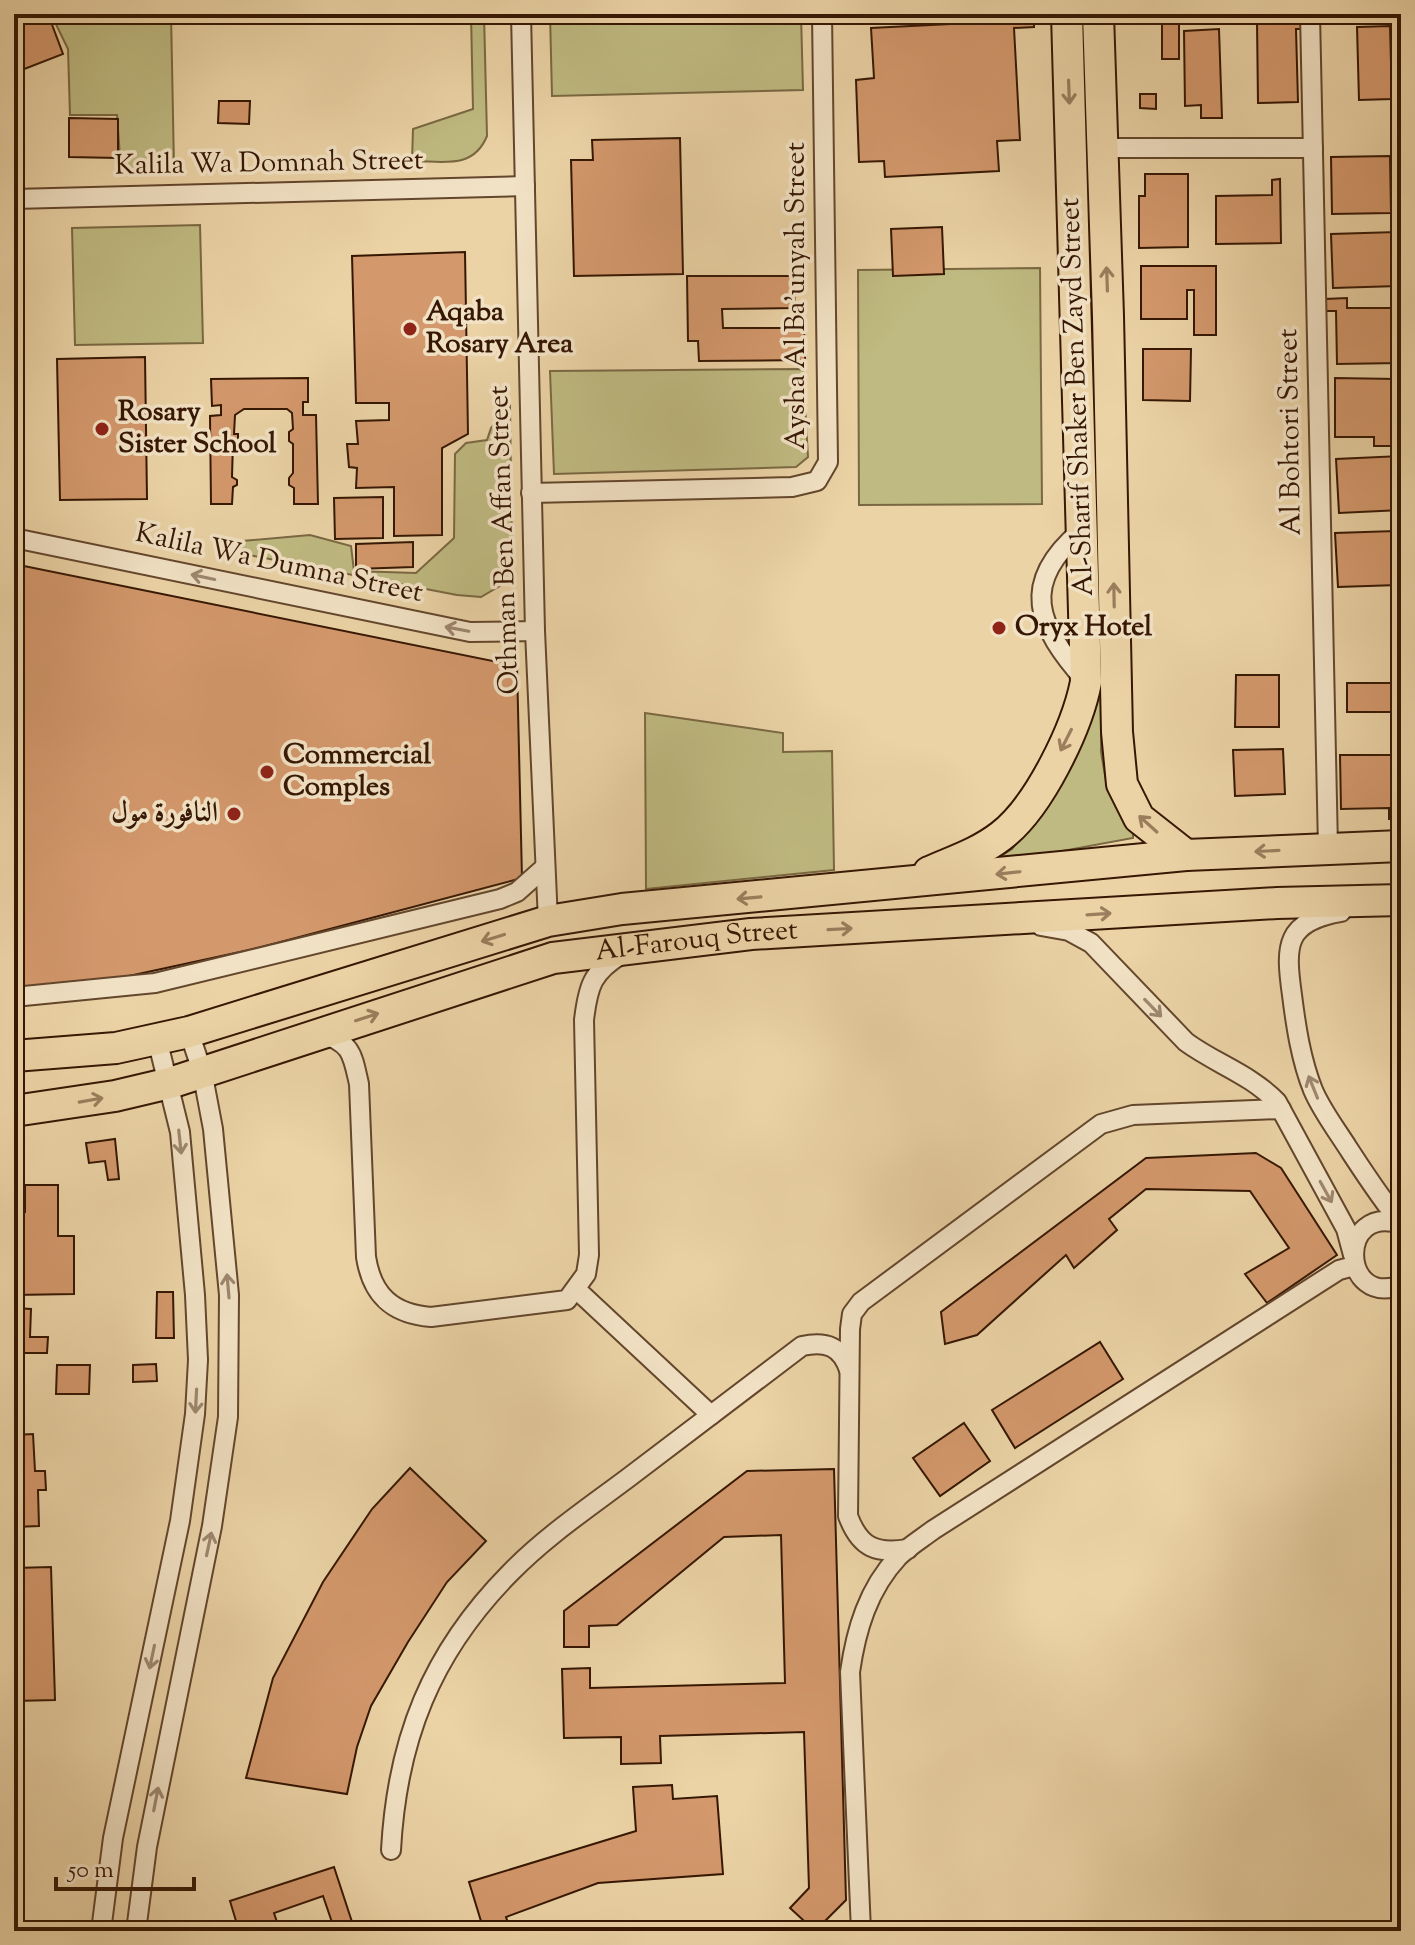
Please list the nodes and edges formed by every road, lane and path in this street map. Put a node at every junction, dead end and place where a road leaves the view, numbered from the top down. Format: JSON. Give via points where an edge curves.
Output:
{"nodes":[{"id":1,"x":521,"y":14,"type":"edge"},
{"id":2,"x":822,"y":14,"type":"edge"},
{"id":3,"x":1067,"y":14,"type":"edge"},
{"id":4,"x":1098,"y":14,"type":"edge"},
{"id":5,"x":1310,"y":14,"type":"edge"},
{"id":6,"x":1102,"y":148,"type":"junction"},
{"id":7,"x":1313,"y":148,"type":"junction"},
{"id":8,"x":525,"y":186,"type":"junction"},
{"id":9,"x":14,"y":199,"type":"edge"},
{"id":10,"x":1108,"y":316,"type":"junction"},
{"id":11,"x":1075,"y":320,"type":"junction"},
{"id":12,"x":531,"y":493,"type":"junction"},
{"id":13,"x":1081,"y":531,"type":"junction"},
{"id":14,"x":14,"y":538,"type":"edge"},
{"id":15,"x":535,"y":631,"type":"junction"},
{"id":16,"x":1086,"y":682,"type":"junction"},
{"id":17,"x":1401,"y":846,"type":"edge"},
{"id":18,"x":1328,"y":848,"type":"junction"},
{"id":19,"x":1186,"y":855,"type":"junction"},
{"id":20,"x":544,"y":868,"type":"junction"},
{"id":21,"x":901,"y":884,"type":"junction"},
{"id":22,"x":1401,"y":901,"type":"edge"},
{"id":23,"x":548,"y":921,"type":"junction"},
{"id":24,"x":994,"y":921,"type":"junction"},
{"id":25,"x":634,"y":946,"type":"junction"},
{"id":26,"x":14,"y":997,"type":"edge"},
{"id":27,"x":189,"y":1032,"type":"junction"},
{"id":28,"x":319,"y":1032,"type":"junction"},
{"id":29,"x":157,"y":1039,"type":"junction"},
{"id":30,"x":14,"y":1056,"type":"edge"},
{"id":31,"x":202,"y":1071,"type":"junction"},
{"id":32,"x":170,"y":1083,"type":"junction"},
{"id":33,"x":1281,"y":1109,"type":"junction"},
{"id":34,"x":14,"y":1111,"type":"edge"},
{"id":35,"x":1401,"y":1223,"type":"edge"},
{"id":36,"x":1354,"y":1261,"type":"junction"},
{"id":37,"x":1400,"y":1286,"type":"edge"},
{"id":38,"x":577,"y":1290,"type":"junction"},
{"id":39,"x":849,"y":1371,"type":"junction"},
{"id":40,"x":711,"y":1415,"type":"junction"},
{"id":41,"x":908,"y":1549,"type":"junction"},
{"id":42,"x":391,"y":1850,"type":"dead end"},
{"id":43,"x":101,"y":1931,"type":"edge"},
{"id":44,"x":136,"y":1931,"type":"edge"},
{"id":45,"x":861,"y":1931,"type":"edge"}],
"edges":[{"from":1,"to":8,"type":"street","name":"Othman Ben Affan Street"},
{"from":2,"to":12,"type":"street","name":"Aysha Al Ba'unyah Street","via":[[828,462],[817,481],[792,487]]},
{"from":3,"to":11,"type":"main road","name":"Al-Sharif Shaker Ben Zayd Street","one_way":true},
{"from":4,"to":6,"type":"main road","name":"Al-Sharif Shaker Ben Zayd Street"},
{"from":5,"to":7,"type":"street","name":"Al Bohtori Street"},
{"from":6,"to":7,"type":"street"},
{"from":10,"to":6,"type":"main road","name":"Al-Sharif Shaker Ben Zayd Street","one_way":true},
{"from":7,"to":18,"type":"street","name":"Al Bohtori Street"},
{"from":8,"to":9,"type":"street","name":"Kalila Wa Domnah Street"},
{"from":8,"to":12,"type":"street","name":"Othman Ben Affan Street"},
{"from":10,"to":11,"type":"main road"},
{"from":19,"to":10,"type":"main road","name":"Al-Sharif Shaker Ben Zayd Street","one_way":true,"via":[[1139,818],[1122,784]]},
{"from":11,"to":13,"type":"main road","name":"Al-Sharif Shaker Ben Zayd Street"},
{"from":12,"to":15,"type":"street","name":"Othman Ben Affan Street"},
{"from":13,"to":16,"type":"main road","name":"Al-Sharif Shaker Ben Zayd Street"},
{"from":13,"to":16,"type":"street","via":[[1053,558],[1041,594],[1053,641]]},
{"from":15,"to":14,"type":"street","name":"Kalila Wa Dumna Street","one_way":true,"via":[[470,632]]},
{"from":15,"to":20,"type":"street","name":"Othman Ben Affan Street"},
{"from":16,"to":21,"type":"main road","name":"Al-Sharif Shaker Ben Zayd Street","one_way":true,"via":[[1071,733],[1012,827],[980,850]]},
{"from":17,"to":18,"type":"main road","name":"Al-Farouq Street"},
{"from":18,"to":19,"type":"main road","name":"Al-Farouq Street","one_way":true},
{"from":19,"to":21,"type":"main road","name":"Al-Farouq Street","one_way":true},
{"from":20,"to":23,"type":"street","name":"Othman Ben Affan Street"},
{"from":20,"to":26,"type":"street","via":[[517,892],[500,899],[185,977]]},
{"from":21,"to":23,"type":"main road","name":"Al-Farouq Street","one_way":true,"via":[[622,909]]},
{"from":24,"to":22,"type":"main road","name":"Al-Farouq Street","one_way":true,"via":[[1277,903]]},
{"from":35,"to":22,"type":"street","one_way":true,"via":[[1312,1088],[1296,1031],[1287,961],[1289,945],[1304,923]]},
{"from":23,"to":27,"type":"main road","name":"Al-Farouq Street","one_way":true},
{"from":25,"to":24,"type":"main road","name":"Al-Farouq Street","one_way":true},
{"from":24,"to":33,"type":"street","one_way":true,"via":[[1069,931],[1091,943],[1186,1042],[1260,1085]]},
{"from":28,"to":25,"type":"main road","name":"Al-Farouq Street","one_way":true,"via":[[553,958]]},
{"from":25,"to":38,"type":"street","via":[[595,975],[587,996],[589,1255]]},
{"from":27,"to":29,"type":"main road","name":"Al-Farouq Street"},
{"from":27,"to":31,"type":"street"},
{"from":28,"to":31,"type":"main road","name":"Al-Farouq Street"},
{"from":28,"to":38,"type":"street","via":[[342,1040],[353,1058],[359,1084],[366,1257],[369,1276],[389,1304],[431,1317],[549,1304],[567,1300]]},
{"from":29,"to":30,"type":"main road","name":"Al-Farouq Street","via":[[116,1048]]},
{"from":29,"to":32,"type":"street"},
{"from":31,"to":32,"type":"main road","name":"Al-Farouq Street"},
{"from":44,"to":31,"type":"street","one_way":true,"via":[[228,1417],[229,1295]]},
{"from":34,"to":32,"type":"main road","name":"Al-Farouq Street","one_way":true},
{"from":32,"to":43,"type":"street","one_way":true,"via":[[180,1132],[195,1295],[195,1414],[180,1521],[113,1838]]},
{"from":33,"to":36,"type":"street","one_way":true,"via":[[1346,1229]]},
{"from":33,"to":39,"type":"street","via":[[1133,1115],[1086,1132],[861,1302],[852,1314]]},
{"from":35,"to":36,"type":"street","via":[[1368,1225],[1354,1244]]},
{"from":36,"to":37,"type":"street","via":[[1368,1283],[1388,1289]]},
{"from":36,"to":41,"type":"street"},
{"from":38,"to":40,"type":"street"},
{"from":39,"to":40,"type":"street","via":[[838,1349],[818,1342],[802,1346]]},
{"from":39,"to":41,"type":"street","via":[[848,1516],[862,1542],[890,1552]]},
{"from":40,"to":42,"type":"street","via":[[510,1572],[457,1635],[435,1670],[401,1761]]},
{"from":41,"to":45,"type":"street","via":[[876,1586],[850,1672]]}]}
